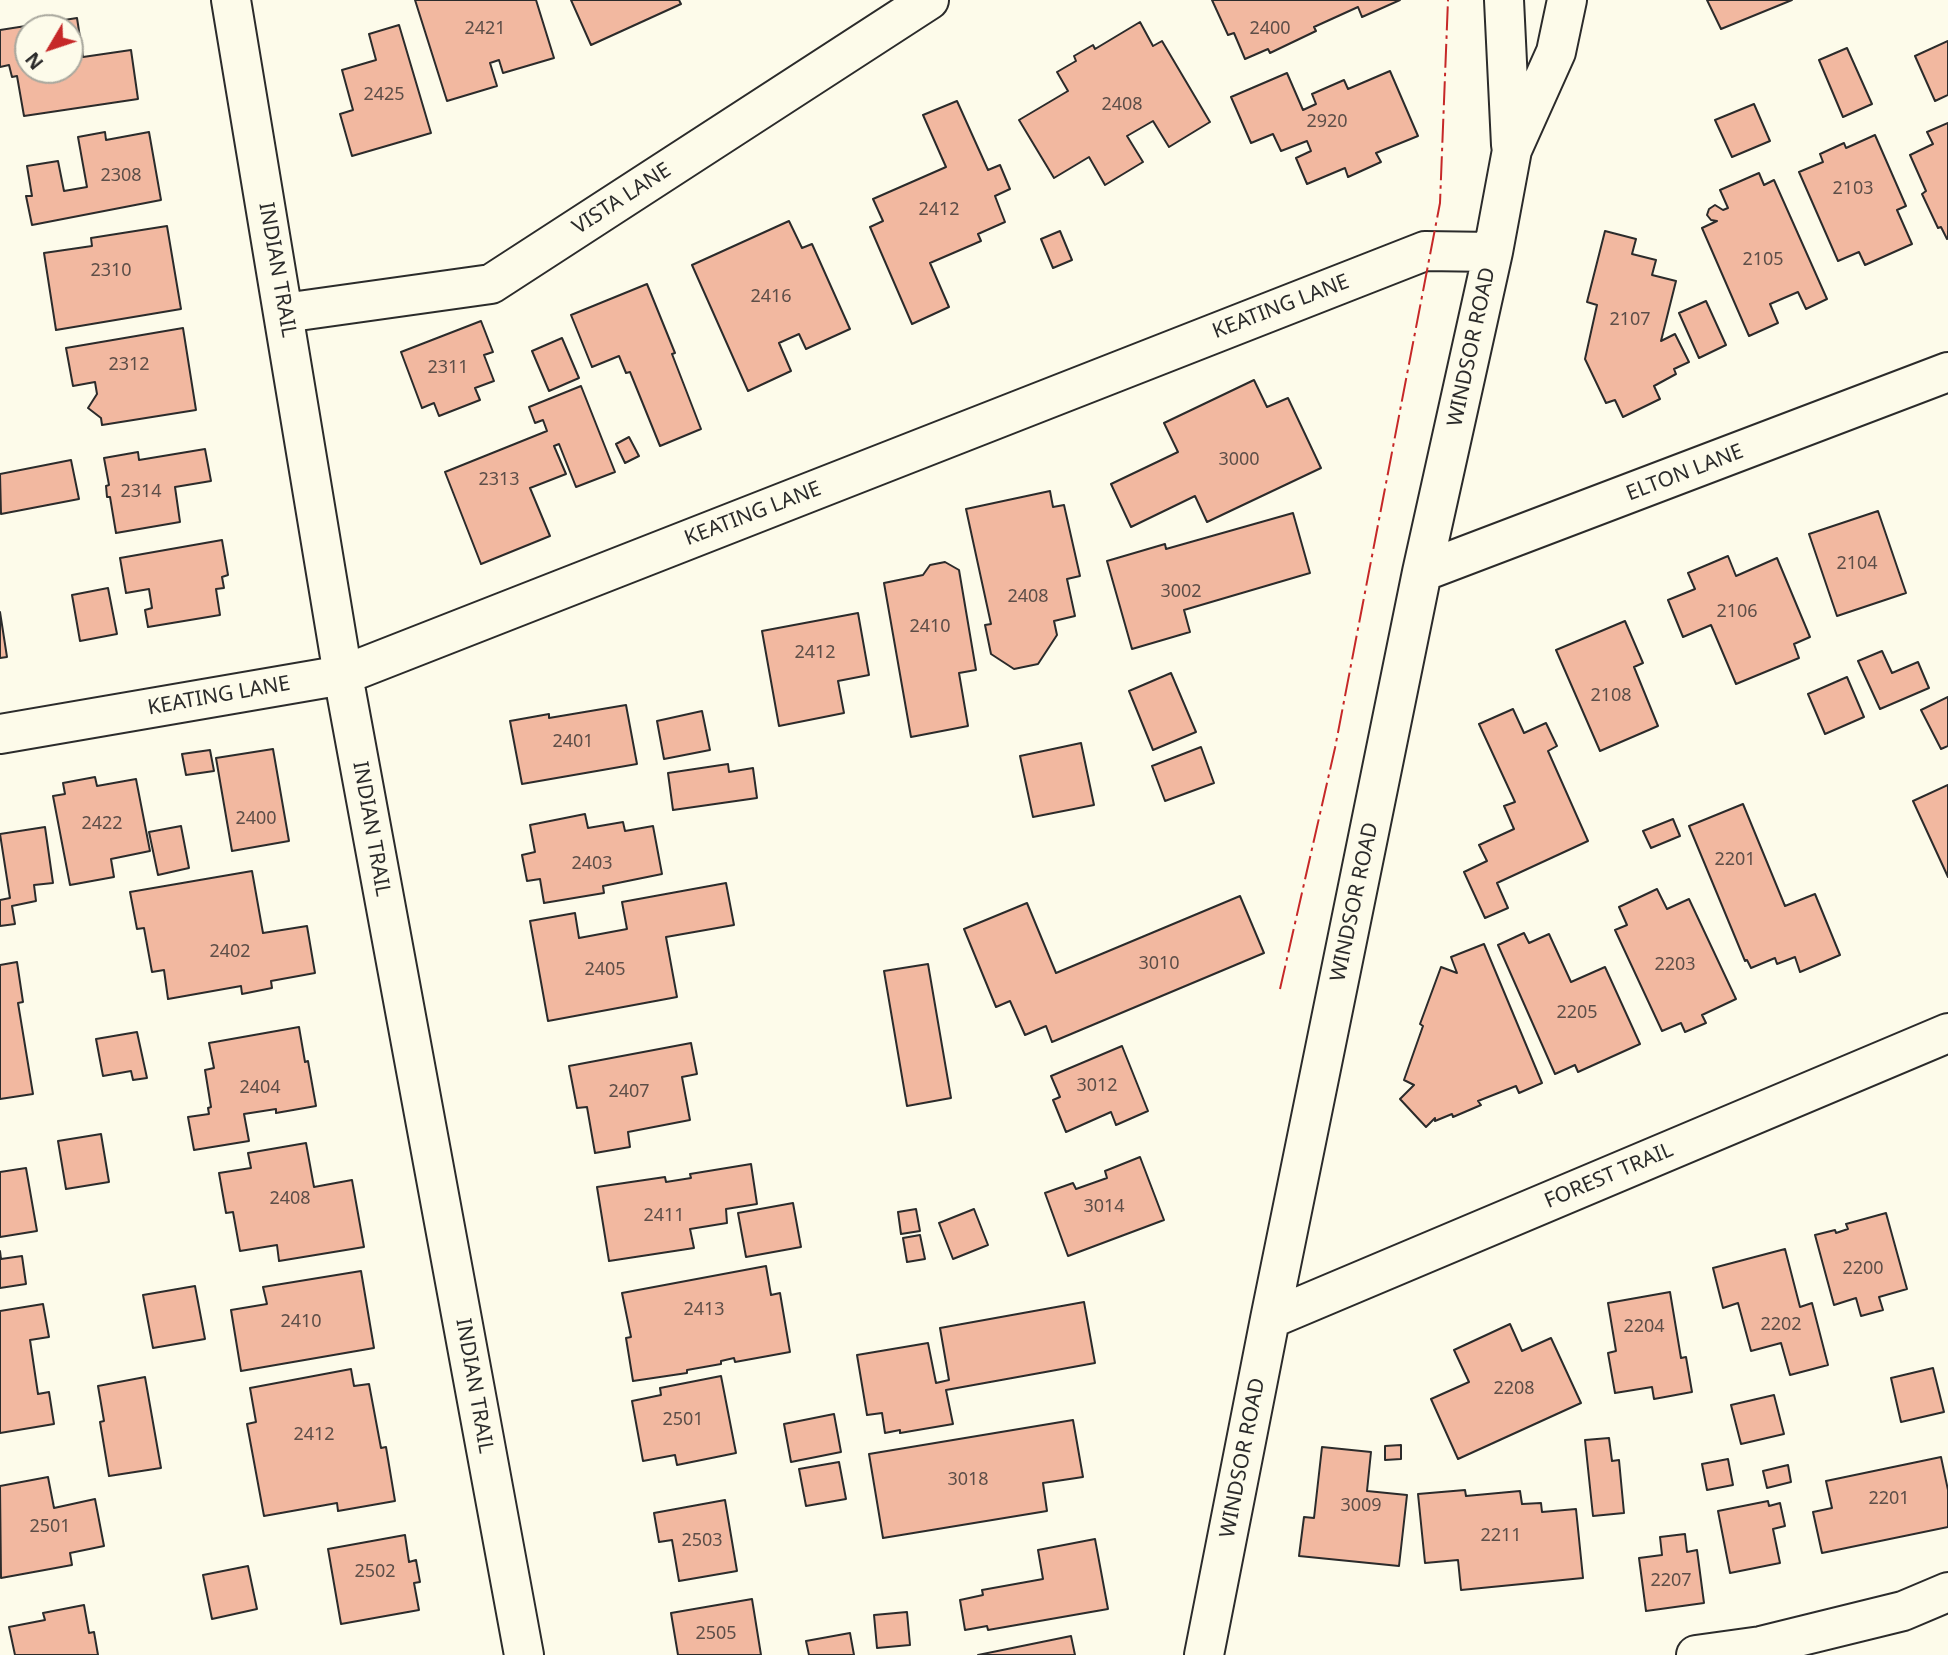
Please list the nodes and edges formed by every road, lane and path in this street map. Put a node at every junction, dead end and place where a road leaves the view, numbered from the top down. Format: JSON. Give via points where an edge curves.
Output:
{"nodes":[{"id":1,"x":231,"y":0,"type":"edge"},
{"id":2,"x":929,"y":0,"type":"edge"},
{"id":3,"x":1504,"y":0,"type":"edge"},
{"id":4,"x":1567,"y":0,"type":"edge"},
{"id":5,"x":1512,"y":150,"type":"junction"},
{"id":6,"x":1493,"y":252,"type":"junction"},
{"id":7,"x":284,"y":313,"type":"junction"},
{"id":8,"x":1948,"y":372,"type":"edge"},
{"id":9,"x":1422,"y":572,"type":"junction"},
{"id":10,"x":343,"y":675,"type":"junction"},
{"id":11,"x":0,"y":734,"type":"edge"},
{"id":12,"x":1948,"y":1033,"type":"edge"},
{"id":13,"x":1270,"y":1319,"type":"junction"},
{"id":14,"x":1948,"y":1592,"type":"edge"},
{"id":15,"x":524,"y":1655,"type":"edge"},
{"id":16,"x":1204,"y":1655,"type":"edge"},
{"id":17,"x":1696,"y":1655,"type":"edge"}],
"edges":[{"from":1,"to":7,"type":"street","name":"INDIAN TRAIL"},
{"from":2,"to":7,"type":"street","name":"VISTA LANE","via":[[491,284]]},
{"from":3,"to":5,"type":"street","name":"WINDSOR ROAD"},
{"from":4,"to":5,"type":"street","name":"WINDSOR ROAD","via":[[1556,52]]},
{"from":5,"to":6,"type":"street","name":"WINDSOR ROAD"},
{"from":6,"to":9,"type":"street","name":"WINDSOR ROAD"},
{"from":6,"to":10,"type":"street","name":"KEATING LANE","via":[[1425,251]]},
{"from":7,"to":10,"type":"street","name":"INDIAN TRAIL"},
{"from":8,"to":9,"type":"street","name":"ELTON LANE"},
{"from":9,"to":13,"type":"street","name":"WINDSOR ROAD"},
{"from":10,"to":11,"type":"street","name":"KEATING LANE"},
{"from":10,"to":15,"type":"street","name":"INDIAN TRAIL"},
{"from":12,"to":13,"type":"street","name":"FOREST TRAIL"},
{"from":13,"to":16,"type":"street","name":"WINDSOR ROAD"},
{"from":14,"to":17,"type":"street","via":[[1903,1611],[1761,1646]]}]}
